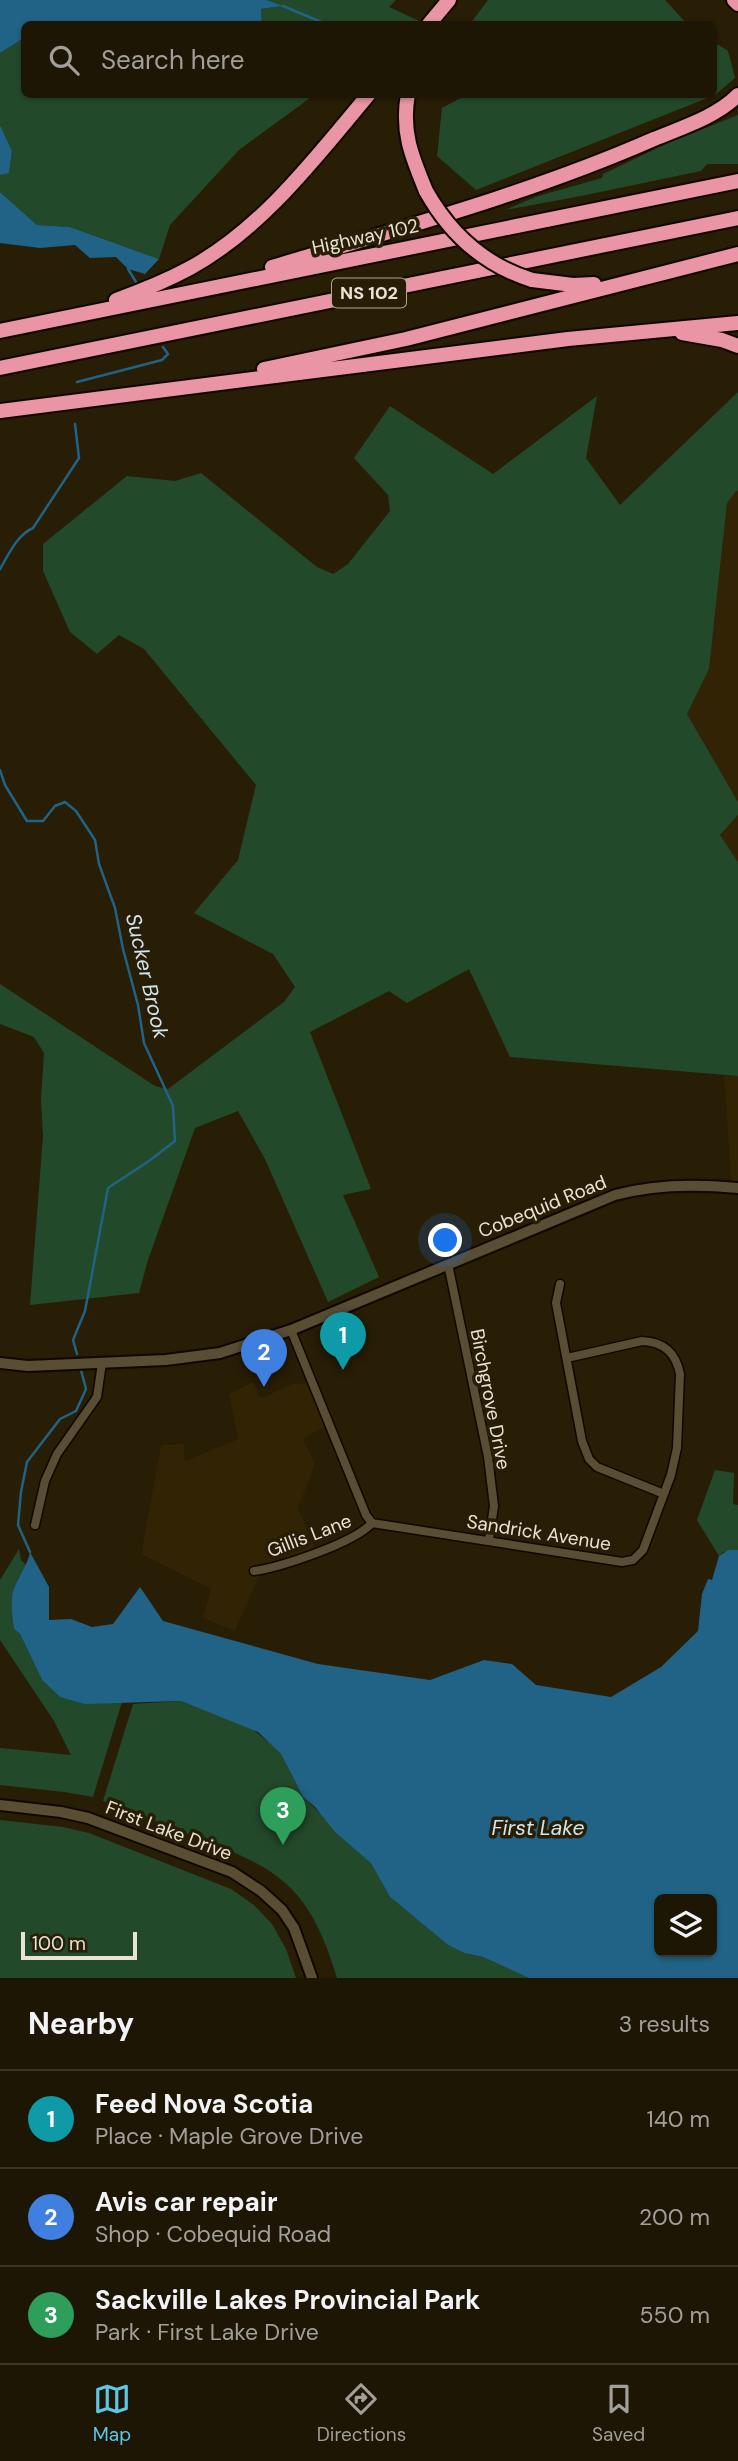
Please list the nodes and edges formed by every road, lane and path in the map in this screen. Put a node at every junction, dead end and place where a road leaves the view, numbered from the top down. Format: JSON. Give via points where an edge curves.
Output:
{"nodes":[{"id":1,"x":449,"y":0,"type":"edge"},
{"id":2,"x":734,"y":0,"type":"edge"},
{"id":3,"x":738,"y":4,"type":"edge"},
{"id":4,"x":433,"y":21,"type":"edge"},
{"id":5,"x":738,"y":95,"type":"edge"},
{"id":6,"x":365,"y":98,"type":"edge"},
{"id":7,"x":407,"y":98,"type":"edge"},
{"id":8,"x":738,"y":181,"type":"edge"},
{"id":9,"x":738,"y":218,"type":"edge"},
{"id":10,"x":738,"y":254,"type":"edge"},
{"id":11,"x":657,"y":273,"type":"junction"},
{"id":12,"x":183,"y":294,"type":"junction"},
{"id":13,"x":78,"y":314,"type":"junction"},
{"id":14,"x":738,"y":323,"type":"edge"},
{"id":15,"x":670,"y":329,"type":"junction"},
{"id":16,"x":0,"y":331,"type":"edge"},
{"id":17,"x":738,"y":346,"type":"edge"},
{"id":18,"x":0,"y":368,"type":"edge"},
{"id":19,"x":160,"y":391,"type":"junction"},
{"id":20,"x":0,"y":411,"type":"edge"},
{"id":21,"x":738,"y":1188,"type":"edge"},
{"id":22,"x":448,"y":1264,"type":"junction"},
{"id":23,"x":559,"y":1284,"type":"dead end"},
{"id":24,"x":291,"y":1330,"type":"junction"},
{"id":25,"x":567,"y":1357,"type":"junction"},
{"id":26,"x":0,"y":1363,"type":"edge"},
{"id":27,"x":102,"y":1363,"type":"junction"},
{"id":28,"x":664,"y":1494,"type":"junction"},
{"id":29,"x":369,"y":1519,"type":"junction"},
{"id":30,"x":35,"y":1525,"type":"dead end"},
{"id":31,"x":489,"y":1540,"type":"junction"},
{"id":32,"x":254,"y":1571,"type":"dead end"},
{"id":33,"x":0,"y":1805,"type":"edge"},
{"id":34,"x":312,"y":1978,"type":"edge"}],
"edges":[{"from":1,"to":4,"type":"highway"},
{"from":2,"to":3,"type":"highway"},
{"from":5,"to":12,"type":"highway","via":[[719,111],[537,185]]},
{"from":6,"to":13,"type":"highway","via":[[269,208],[233,240],[159,283]]},
{"from":7,"to":11,"type":"highway","bridge":true,"via":[[408,146],[426,191],[467,245],[501,268],[532,280],[593,284]]},
{"from":8,"to":12,"type":"highway","name":"Highway 102","number":"NS 102"},
{"from":9,"to":18,"type":"highway","number":"NS 102"},
{"from":10,"to":11,"type":"highway"},
{"from":11,"to":19,"type":"highway","via":[[405,340]]},
{"from":12,"to":13,"type":"highway","name":"Highway 102","number":"NS 102"},
{"from":13,"to":16,"type":"highway","name":"Highway 102","number":"NS 102"},
{"from":14,"to":15,"type":"highway"},
{"from":15,"to":17,"type":"highway"},
{"from":15,"to":19,"type":"highway"},
{"from":19,"to":20,"type":"highway"},
{"from":21,"to":22,"type":"main road","name":"Cobequid Road","via":[[638,1188]]},
{"from":22,"to":24,"type":"main road","name":"Cobequid Road"},
{"from":22,"to":31,"type":"street","name":"Birchgrove Drive","via":[[488,1457],[494,1506]]},
{"from":23,"to":25,"type":"street","via":[[556,1303]]},
{"from":24,"to":27,"type":"main road","name":"Cobequid Road","via":[[220,1353]]},
{"from":24,"to":29,"type":"street"},
{"from":25,"to":28,"type":"street","via":[[589,1459],[597,1467]]},
{"from":25,"to":28,"type":"street","name":"Sandrick Avenue","via":[[642,1341],[663,1345],[672,1353],[680,1374],[677,1448]]},
{"from":26,"to":27,"type":"main road","name":"Cobequid Road"},
{"from":27,"to":30,"type":"street","via":[[97,1397],[57,1454]]},
{"from":28,"to":31,"type":"street","name":"Sandrick Avenue","via":[[643,1550],[627,1562]]},
{"from":29,"to":31,"type":"street","name":"Sandrick Avenue"},
{"from":29,"to":32,"type":"street","name":"Gillis Lane","via":[[366,1530],[350,1538],[279,1567]]},
{"from":33,"to":34,"type":"main road","name":"First Lake Drive","via":[[88,1818],[232,1872],[282,1910],[295,1928]]}]}
